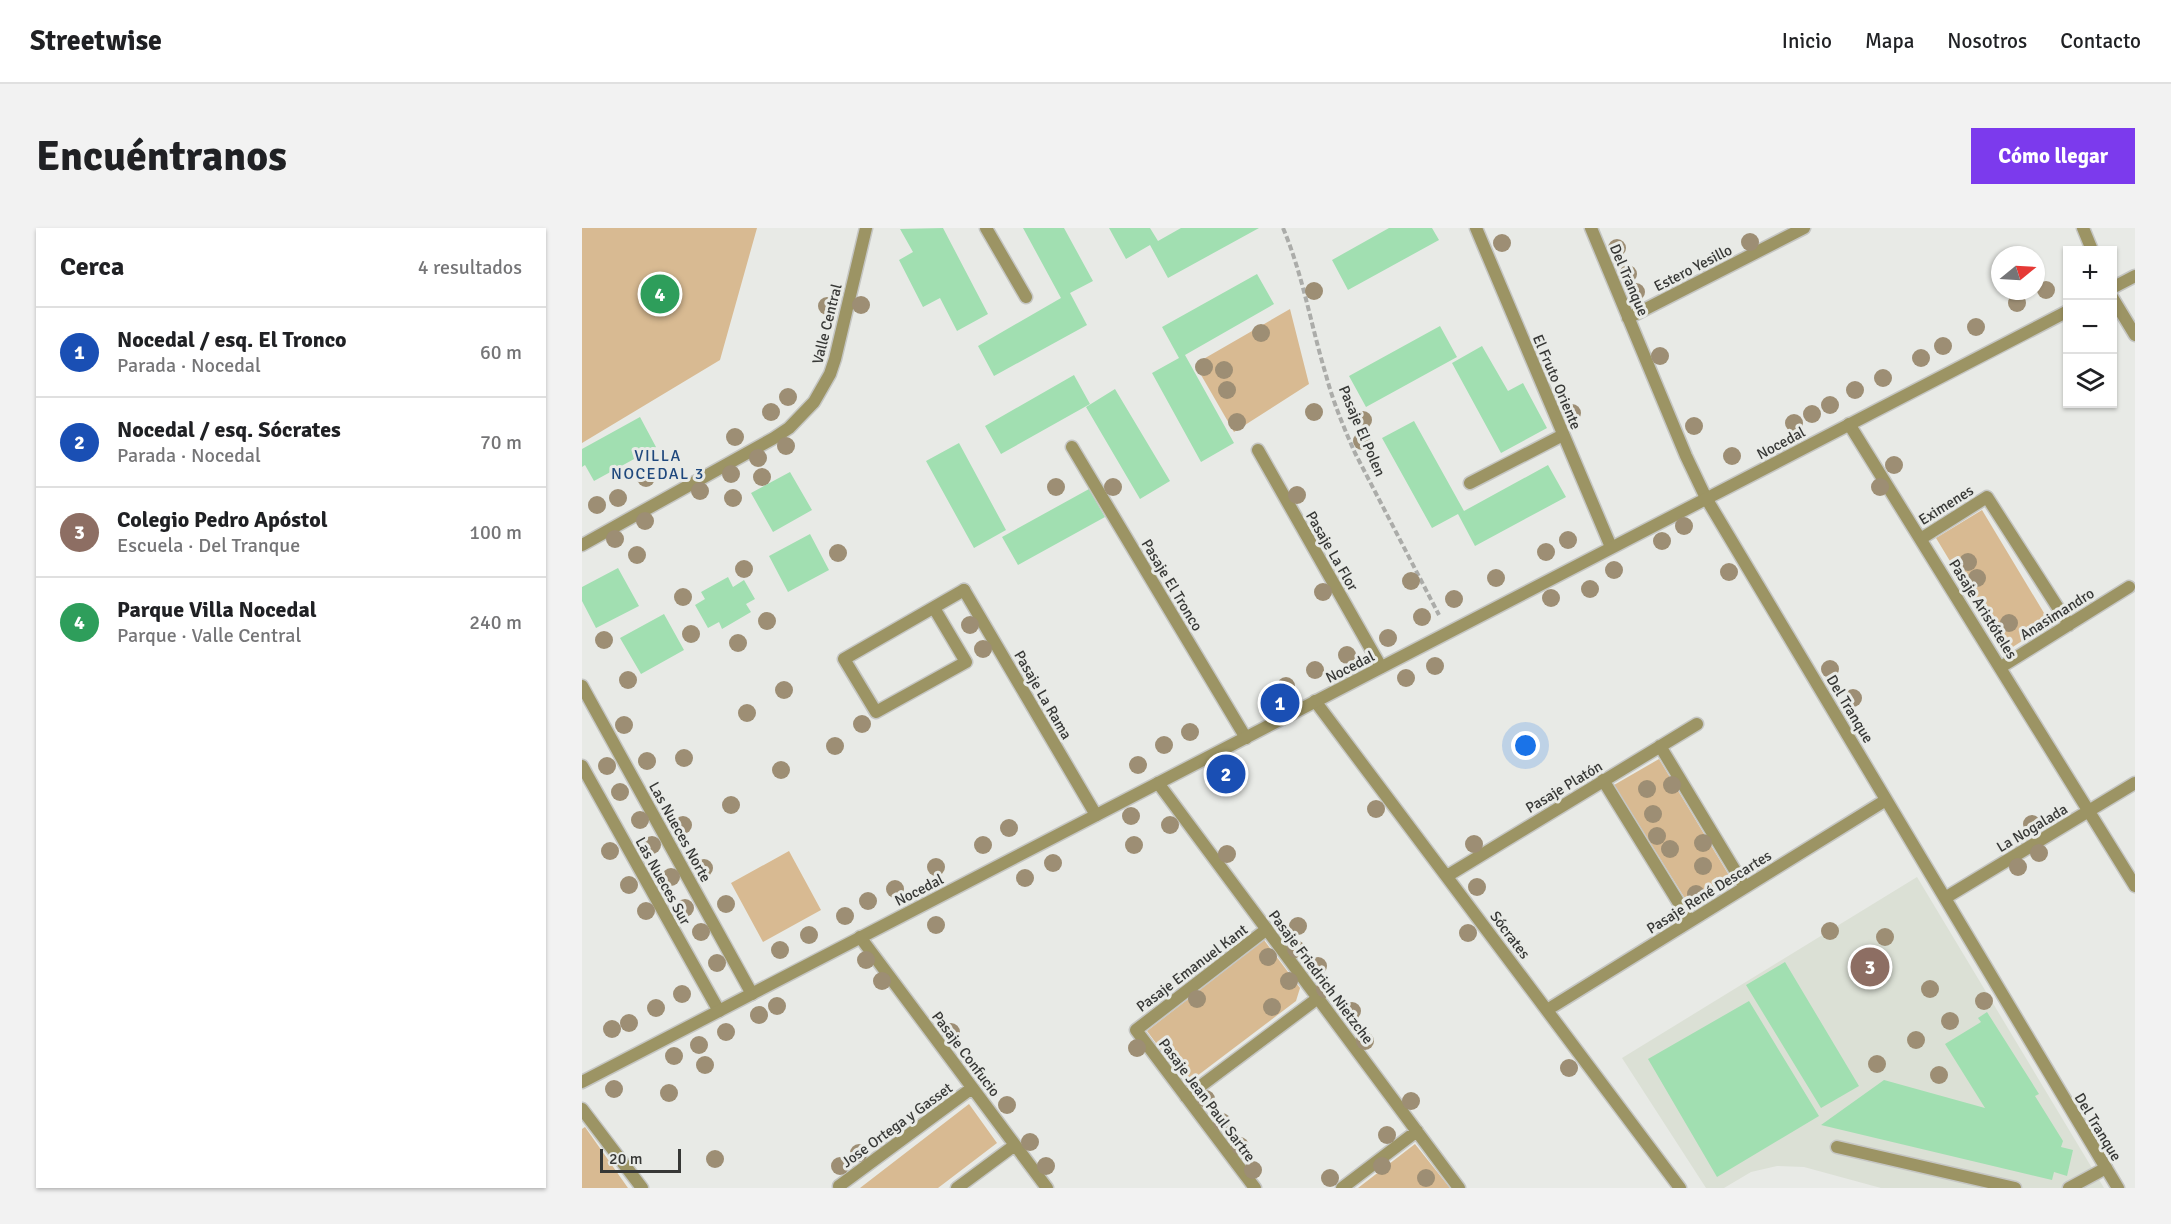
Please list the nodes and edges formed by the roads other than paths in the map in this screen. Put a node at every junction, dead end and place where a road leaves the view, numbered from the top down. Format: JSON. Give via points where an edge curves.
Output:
{"nodes":[{"id":1,"x":866,"y":228,"type":"edge"},
{"id":2,"x":986,"y":228,"type":"edge"},
{"id":3,"x":1476,"y":228,"type":"edge"},
{"id":4,"x":1591,"y":228,"type":"edge"},
{"id":5,"x":1804,"y":228,"type":"edge"},
{"id":6,"x":2083,"y":228,"type":"edge"},
{"id":7,"x":2090,"y":246,"type":"edge"},
{"id":8,"x":2135,"y":276,"type":"edge"},
{"id":9,"x":2117,"y":285,"type":"edge"},
{"id":10,"x":1026,"y":297,"type":"dead end"},
{"id":11,"x":2114,"y":300,"type":"edge"},
{"id":12,"x":2063,"y":313,"type":"edge"},
{"id":13,"x":1628,"y":318,"type":"junction"},
{"id":14,"x":2135,"y":335,"type":"edge"},
{"id":15,"x":1849,"y":424,"type":"junction"},
{"id":16,"x":1563,"y":435,"type":"junction"},
{"id":17,"x":1072,"y":447,"type":"dead end"},
{"id":18,"x":1258,"y":450,"type":"dead end"},
{"id":19,"x":1470,"y":483,"type":"dead end"},
{"id":20,"x":1706,"y":498,"type":"junction"},
{"id":21,"x":1922,"y":538,"type":"junction"},
{"id":22,"x":582,"y":545,"type":"edge"},
{"id":23,"x":1611,"y":548,"type":"junction"},
{"id":24,"x":2129,"y":587,"type":"dead end"},
{"id":25,"x":934,"y":608,"type":"junction"},
{"id":26,"x":2069,"y":625,"type":"junction"},
{"id":27,"x":1381,"y":667,"type":"junction"},
{"id":28,"x":2001,"y":667,"type":"junction"},
{"id":29,"x":582,"y":686,"type":"edge"},
{"id":30,"x":1315,"y":701,"type":"junction"},
{"id":31,"x":1697,"y":724,"type":"dead end"},
{"id":32,"x":1246,"y":738,"type":"junction"},
{"id":33,"x":1660,"y":746,"type":"junction"},
{"id":34,"x":582,"y":766,"type":"edge"},
{"id":35,"x":1603,"y":780,"type":"junction"},
{"id":36,"x":1158,"y":783,"type":"junction"},
{"id":37,"x":2135,"y":783,"type":"edge"},
{"id":38,"x":1887,"y":800,"type":"junction"},
{"id":39,"x":2089,"y":811,"type":"junction"},
{"id":40,"x":1096,"y":815,"type":"junction"},
{"id":41,"x":1447,"y":876,"type":"junction"},
{"id":42,"x":2135,"y":886,"type":"edge"},
{"id":43,"x":1745,"y":887,"type":"junction"},
{"id":44,"x":1945,"y":898,"type":"junction"},
{"id":45,"x":1690,"y":921,"type":"junction"},
{"id":46,"x":1267,"y":929,"type":"junction"},
{"id":47,"x":860,"y":938,"type":"junction"},
{"id":48,"x":752,"y":994,"type":"junction"},
{"id":49,"x":1318,"y":998,"type":"junction"},
{"id":50,"x":1547,"y":1010,"type":"junction"},
{"id":51,"x":719,"y":1011,"type":"junction"},
{"id":52,"x":1136,"y":1030,"type":"joint"},
{"id":53,"x":582,"y":1082,"type":"edge"},
{"id":54,"x":972,"y":1088,"type":"junction"},
{"id":55,"x":1186,"y":1097,"type":"junction"},
{"id":56,"x":582,"y":1109,"type":"edge"},
{"id":57,"x":1417,"y":1131,"type":"junction"},
{"id":58,"x":1015,"y":1145,"type":"junction"},
{"id":59,"x":1837,"y":1147,"type":"dead end"},
{"id":60,"x":2106,"y":1168,"type":"junction"},
{"id":61,"x":840,"y":1187,"type":"edge"},
{"id":62,"x":642,"y":1188,"type":"edge"},
{"id":63,"x":957,"y":1188,"type":"edge"},
{"id":64,"x":1047,"y":1188,"type":"edge"},
{"id":65,"x":1254,"y":1188,"type":"edge"},
{"id":66,"x":1342,"y":1188,"type":"edge"},
{"id":67,"x":1459,"y":1188,"type":"edge"},
{"id":68,"x":1680,"y":1188,"type":"edge"},
{"id":69,"x":2015,"y":1188,"type":"edge"},
{"id":70,"x":2069,"y":1188,"type":"edge"},
{"id":71,"x":2118,"y":1188,"type":"edge"}],
"edges":[{"from":1,"to":22,"type":"street","name":"Valle Central","via":[[835,359],[823,388],[802,416],[774,438]]},
{"from":2,"to":10,"type":"street"},
{"from":3,"to":16,"type":"street","name":"El Fruto Oriente"},
{"from":4,"to":13,"type":"street","name":"Del Tranque"},
{"from":5,"to":13,"type":"street","name":"Estero Yesillo"},
{"from":6,"to":7,"type":"street"},
{"from":8,"to":9,"type":"street"},
{"from":11,"to":14,"type":"street"},
{"from":12,"to":15,"type":"street","name":"Nocedal"},
{"from":13,"to":20,"type":"street","name":"Del Tranque"},
{"from":15,"to":20,"type":"street","name":"Nocedal"},
{"from":15,"to":21,"type":"street","name":"Pasaje Aristóteles"},
{"from":16,"to":19,"type":"street"},
{"from":16,"to":23,"type":"street","name":"El Fruto Oriente"},
{"from":17,"to":32,"type":"street","name":"Pasaje El Tronco"},
{"from":18,"to":27,"type":"street","name":"Pasaje La Flor"},
{"from":20,"to":23,"type":"street","name":"Nocedal"},
{"from":20,"to":38,"type":"street","name":"Del Tranque"},
{"from":21,"to":26,"type":"street","name":"Eximenes","via":[[1988,497]]},
{"from":21,"to":28,"type":"street","name":"Pasaje Aristóteles"},
{"from":23,"to":27,"type":"street","name":"Nocedal"},
{"from":24,"to":26,"type":"street","name":"Anasimandro"},
{"from":25,"to":25,"type":"street","via":[[844,659],[876,712],[966,662]]},
{"from":25,"to":40,"type":"street","name":"Pasaje La Rama","via":[[964,590]]},
{"from":26,"to":28,"type":"street","name":"Anasimandro"},
{"from":27,"to":30,"type":"street","name":"Nocedal"},
{"from":28,"to":39,"type":"street","name":"Pasaje Aristóteles"},
{"from":29,"to":48,"type":"street","name":"Las Nueces Norte"},
{"from":30,"to":32,"type":"street","name":"Nocedal"},
{"from":30,"to":41,"type":"street","name":"Sócrates"},
{"from":31,"to":33,"type":"street","name":"Pasaje Platón"},
{"from":32,"to":36,"type":"street","name":"Nocedal"},
{"from":33,"to":35,"type":"street","name":"Pasaje Platón"},
{"from":33,"to":43,"type":"street"},
{"from":34,"to":51,"type":"street","name":"Las Nueces Sur"},
{"from":35,"to":41,"type":"street","name":"Pasaje Platón"},
{"from":35,"to":45,"type":"street"},
{"from":36,"to":40,"type":"street","name":"Nocedal"},
{"from":36,"to":46,"type":"street","name":"Pasaje Friedrich Nietzche"},
{"from":37,"to":39,"type":"street","name":"La Nogalada"},
{"from":38,"to":43,"type":"street","name":"Pasaje René Descartes"},
{"from":38,"to":44,"type":"street","name":"Del Tranque"},
{"from":39,"to":42,"type":"street","name":"Pasaje Aristóteles"},
{"from":39,"to":44,"type":"street","name":"La Nogalada"},
{"from":40,"to":47,"type":"street","name":"Nocedal"},
{"from":41,"to":50,"type":"street","name":"Sócrates"},
{"from":43,"to":45,"type":"street","name":"Pasaje René Descartes"},
{"from":44,"to":60,"type":"street","name":"Del Tranque"},
{"from":45,"to":50,"type":"street","name":"Pasaje René Descartes"},
{"from":46,"to":49,"type":"street","name":"Pasaje Friedrich Nietzche"},
{"from":46,"to":52,"type":"street","name":"Pasaje Emanuel Kant"},
{"from":47,"to":48,"type":"street","name":"Nocedal"},
{"from":47,"to":54,"type":"street","name":"Pasaje Confucio"},
{"from":48,"to":51,"type":"street","name":"Nocedal"},
{"from":49,"to":55,"type":"street"},
{"from":49,"to":57,"type":"street","name":"Pasaje Friedrich Nietzche"},
{"from":50,"to":68,"type":"street","name":"Sócrates"},
{"from":51,"to":53,"type":"street","name":"Nocedal"},
{"from":52,"to":55,"type":"street","name":"Pasaje Jean Paul Sartre"},
{"from":54,"to":58,"type":"street","name":"Pasaje Confucio"},
{"from":54,"to":61,"type":"street","name":"Jose Ortega y Gasset"},
{"from":55,"to":65,"type":"street","name":"Pasaje Jean Paul Sartre"},
{"from":56,"to":62,"type":"street"},
{"from":57,"to":66,"type":"street"},
{"from":57,"to":67,"type":"street","name":"Pasaje Friedrich Nietzche"},
{"from":58,"to":63,"type":"street"},
{"from":58,"to":64,"type":"street","name":"Pasaje Confucio"},
{"from":59,"to":69,"type":"street"},
{"from":60,"to":70,"type":"street"},
{"from":60,"to":71,"type":"street","name":"Del Tranque"}]}
